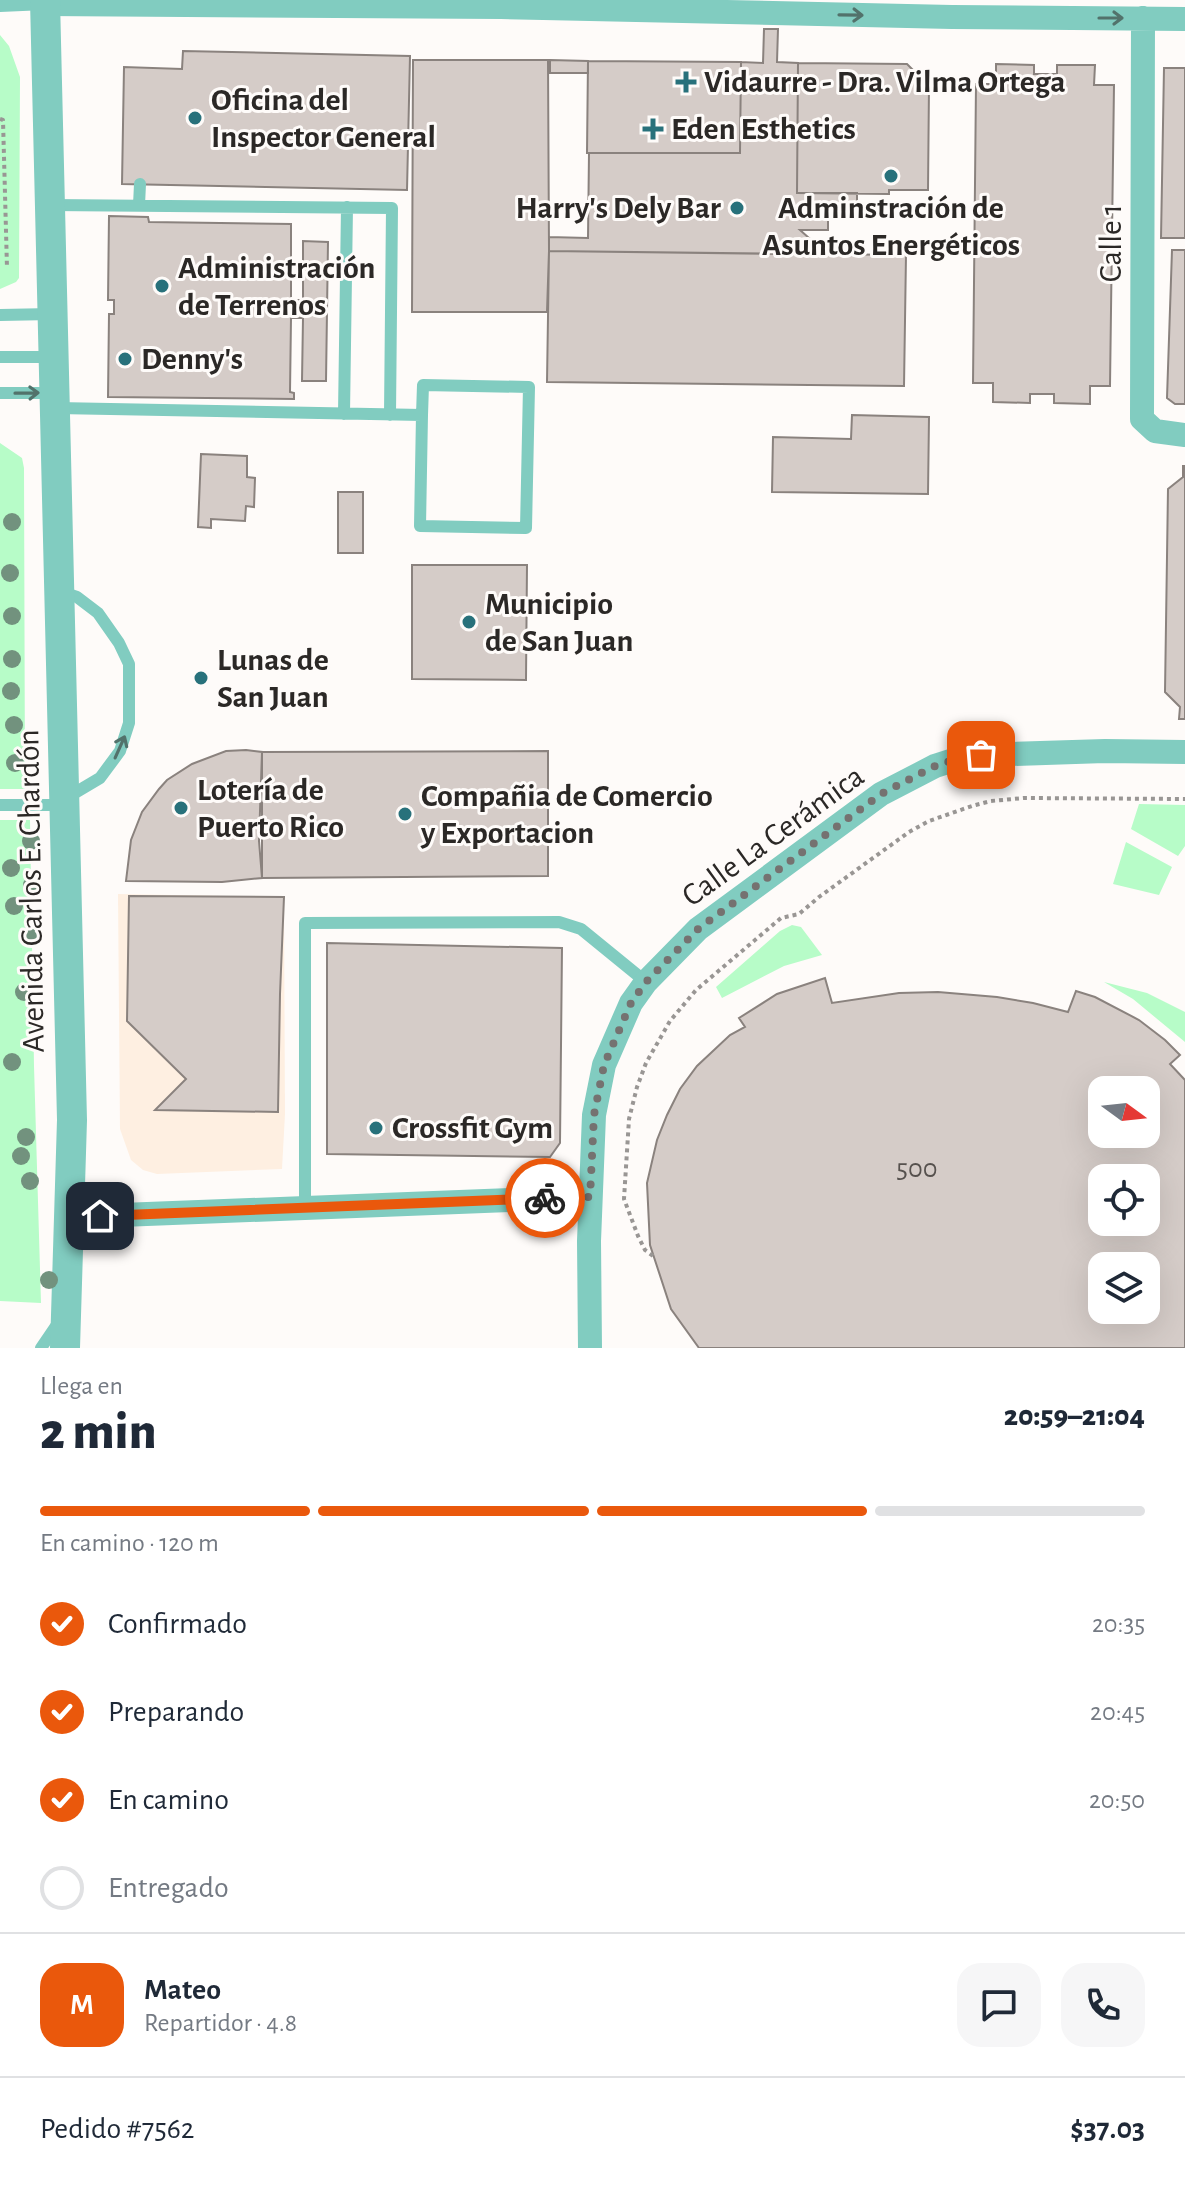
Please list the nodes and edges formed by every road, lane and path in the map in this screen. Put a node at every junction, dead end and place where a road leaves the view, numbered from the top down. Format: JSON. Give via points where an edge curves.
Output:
{"nodes":[{"id":1,"x":45,"y":2,"type":"edge"},
{"id":2,"x":0,"y":6,"type":"edge"},
{"id":3,"x":1143,"y":18,"type":"junction"},
{"id":4,"x":1185,"y":19,"type":"edge"},
{"id":5,"x":0,"y":119,"type":"edge"},
{"id":6,"x":140,"y":184,"type":"dead end"},
{"id":7,"x":50,"y":205,"type":"junction"},
{"id":8,"x":139,"y":205,"type":"junction"},
{"id":9,"x":347,"y":207,"type":"junction"},
{"id":10,"x":7,"y":268,"type":"dead end"},
{"id":11,"x":52,"y":314,"type":"junction"},
{"id":12,"x":0,"y":315,"type":"edge"},
{"id":13,"x":0,"y":357,"type":"edge"},
{"id":14,"x":53,"y":357,"type":"junction"},
{"id":15,"x":0,"y":393,"type":"edge"},
{"id":16,"x":54,"y":400,"type":"junction"},
{"id":17,"x":344,"y":414,"type":"junction"},
{"id":18,"x":390,"y":415,"type":"junction"},
{"id":19,"x":422,"y":415,"type":"junction"},
{"id":20,"x":1185,"y":435,"type":"edge"},
{"id":21,"x":58,"y":591,"type":"junction"},
{"id":22,"x":1185,"y":752,"type":"edge"},
{"id":23,"x":1185,"y":799,"type":"edge"},
{"id":24,"x":65,"y":802,"type":"junction"},
{"id":25,"x":0,"y":805,"type":"edge"},
{"id":26,"x":646,"y":982,"type":"junction"},
{"id":27,"x":590,"y":1197,"type":"junction"},
{"id":28,"x":305,"y":1208,"type":"junction"},
{"id":29,"x":70,"y":1217,"type":"junction"},
{"id":30,"x":653,"y":1256,"type":"dead end"},
{"id":31,"x":67,"y":1307,"type":"junction"},
{"id":32,"x":41,"y":1348,"type":"edge"},
{"id":33,"x":65,"y":1348,"type":"edge"},
{"id":34,"x":590,"y":1348,"type":"edge"}],
"edges":[{"from":1,"to":2,"type":"lane"},
{"from":1,"to":3,"type":"street","one_way":true},
{"from":1,"to":7,"type":"street","name":"Avenida Carlos E. Chardón"},
{"from":3,"to":4,"type":"street"},
{"from":3,"to":20,"type":"street","name":"Calle 1","via":[[1142,419],[1155,431]]},
{"from":5,"to":10,"type":"path"},
{"from":6,"to":8,"type":"lane"},
{"from":7,"to":8,"type":"lane"},
{"from":7,"to":11,"type":"street","name":"Avenida Carlos E. Chardón"},
{"from":8,"to":9,"type":"lane"},
{"from":9,"to":17,"type":"lane"},
{"from":9,"to":18,"type":"lane","via":[[392,208]]},
{"from":11,"to":12,"type":"lane"},
{"from":11,"to":14,"type":"street","name":"Avenida Carlos E. Chardón"},
{"from":13,"to":14,"type":"lane"},
{"from":14,"to":16,"type":"street","name":"Avenida Carlos E. Chardón"},
{"from":15,"to":16,"type":"lane","one_way":true},
{"from":16,"to":17,"type":"lane"},
{"from":16,"to":21,"type":"street","name":"Avenida Carlos E. Chardón"},
{"from":17,"to":18,"type":"lane"},
{"from":18,"to":19,"type":"lane"},
{"from":19,"to":19,"type":"lane","via":[[423,385],[529,387],[526,528],[420,526]]},
{"from":21,"to":24,"type":"street","name":"Avenida Carlos E. Chardón"},
{"from":24,"to":21,"type":"lane","one_way":true,"via":[[100,778],[120,751],[129,723],[129,664],[98,613]]},
{"from":22,"to":26,"type":"street","name":"Calle La Cerámica","via":[[981,755],[935,766],[881,794],[787,862],[698,929]]},
{"from":23,"to":30,"type":"path","via":[[1007,798],[948,813],[891,843],[799,914],[781,918],[720,968],[686,1000],[656,1044],[629,1119],[624,1199],[645,1250]]},
{"from":24,"to":25,"type":"lane"},
{"from":24,"to":29,"type":"street","name":"Avenida Carlos E. Chardón"},
{"from":26,"to":27,"type":"street","name":"Calle La Cerámica","via":[[604,1065],[594,1115]]},
{"from":26,"to":28,"type":"lane","via":[[581,929],[559,922],[305,923]]},
{"from":27,"to":28,"type":"street"},
{"from":27,"to":34,"type":"street","name":"Calle La Cerámica"},
{"from":28,"to":29,"type":"street"},
{"from":29,"to":31,"type":"street","name":"Avenida Carlos E. Chardón"},
{"from":31,"to":32,"type":"lane"},
{"from":31,"to":33,"type":"street","name":"Avenida Carlos E. Chardón"}]}
